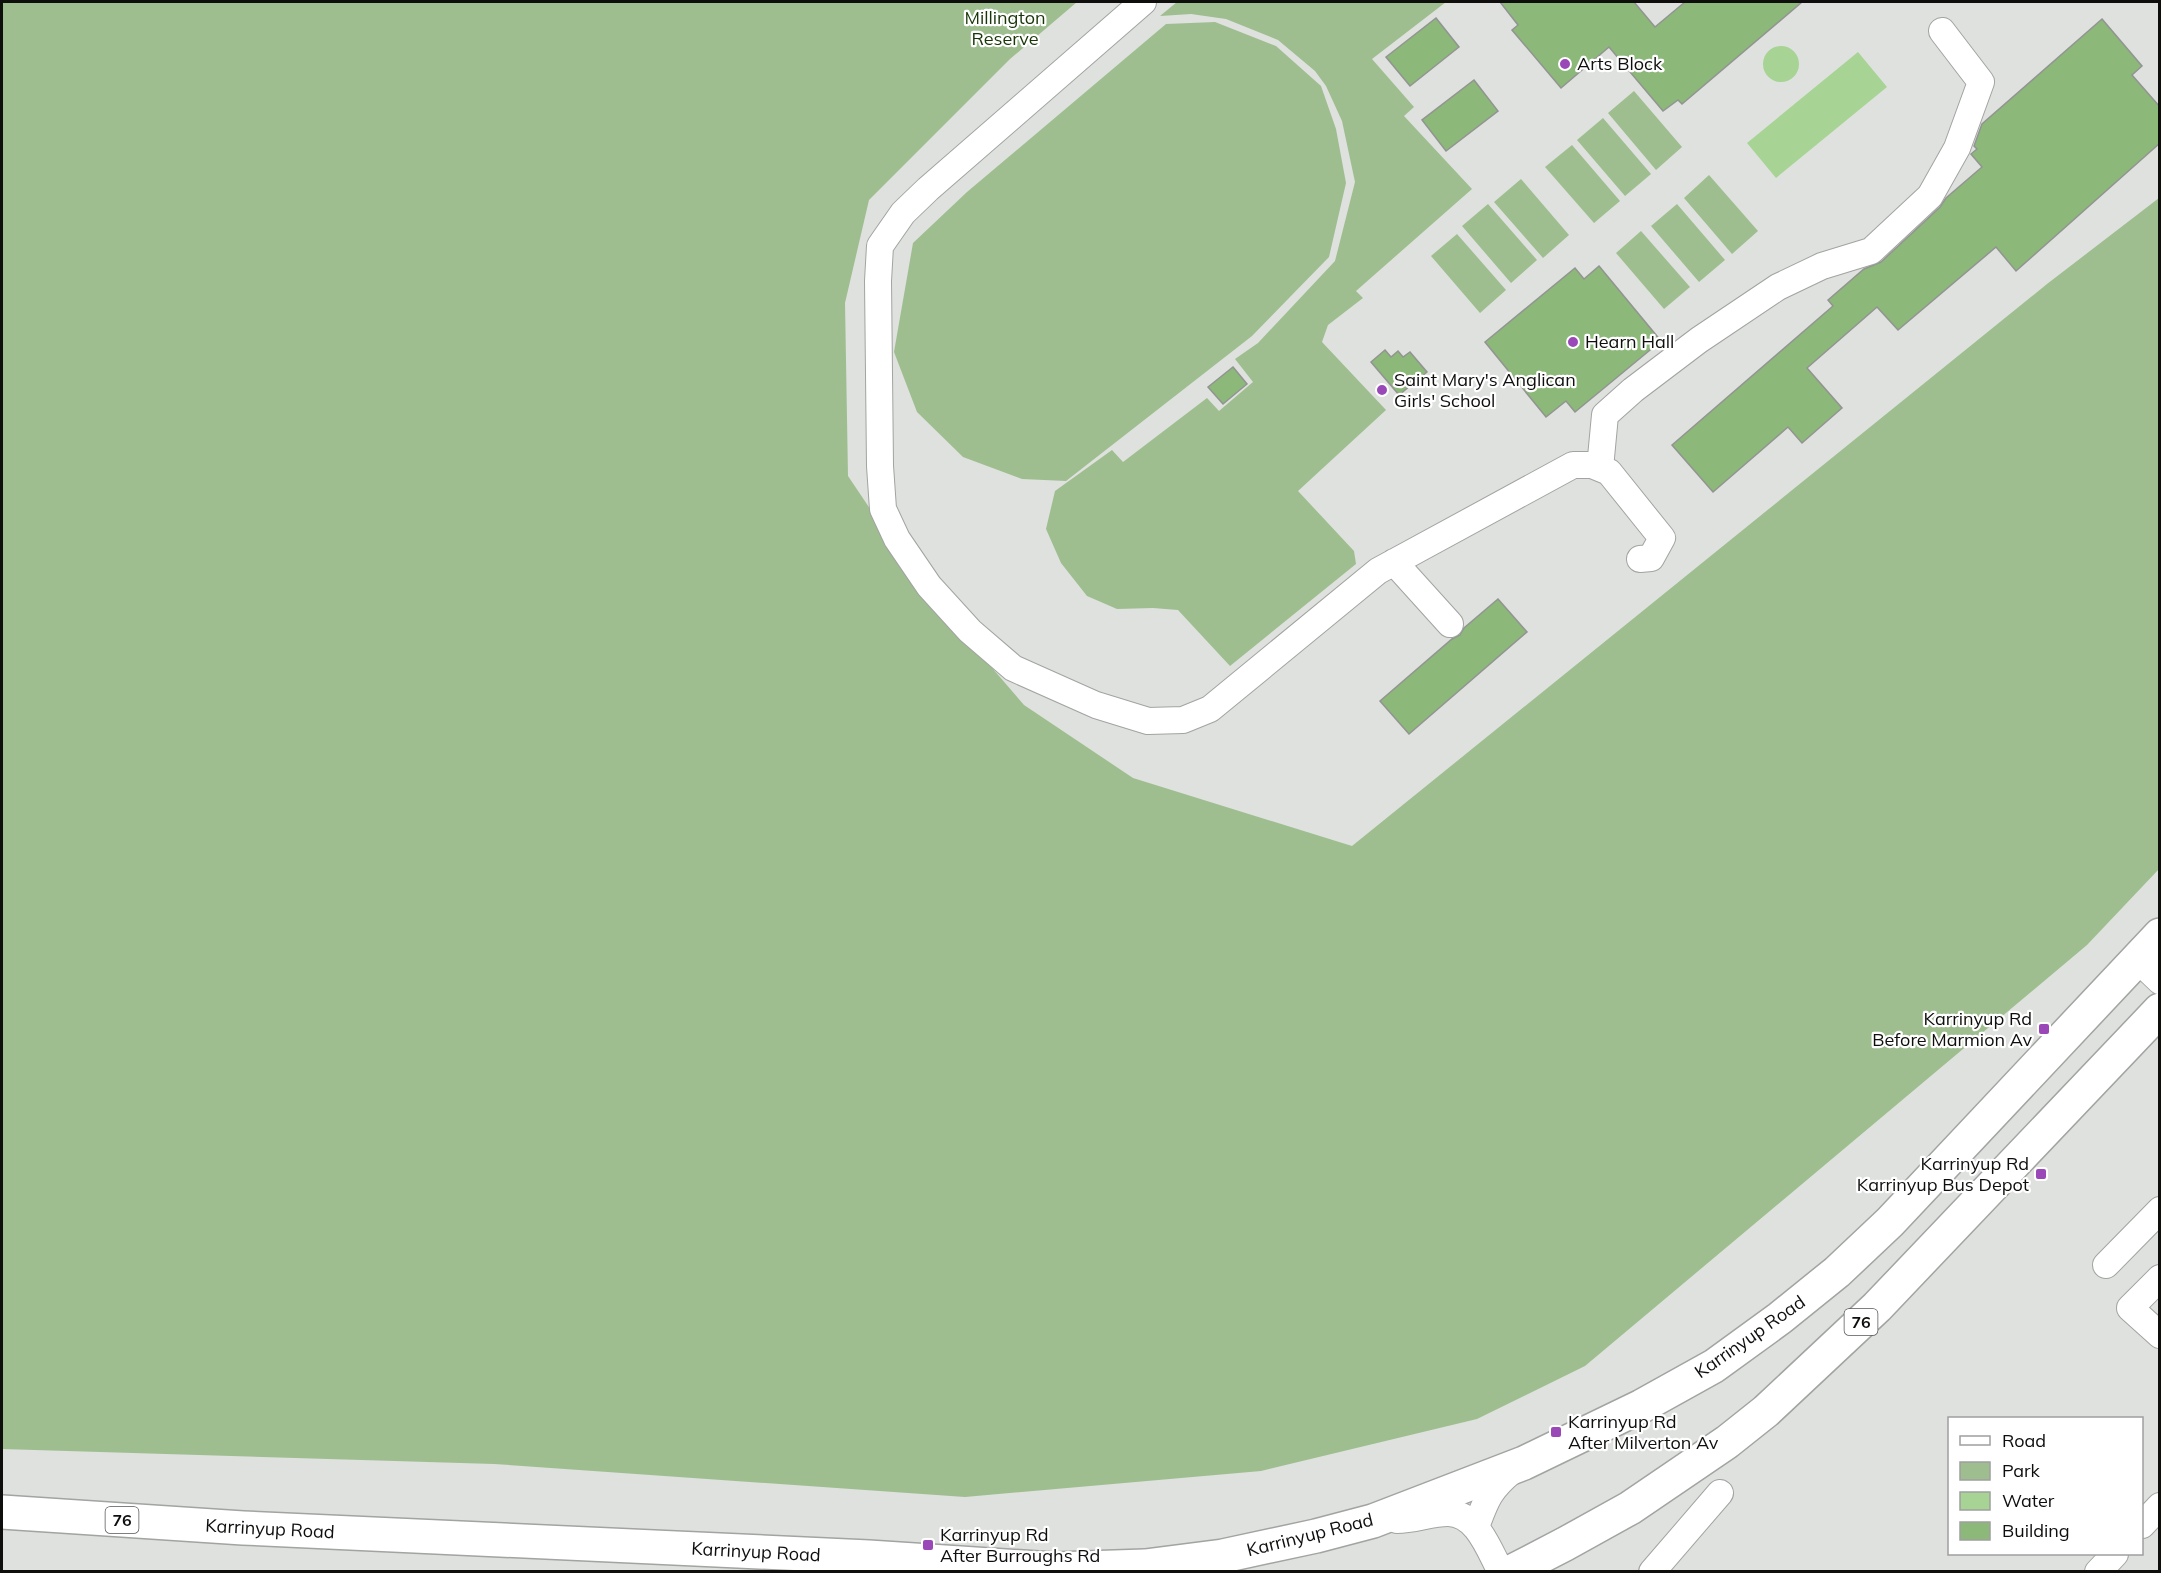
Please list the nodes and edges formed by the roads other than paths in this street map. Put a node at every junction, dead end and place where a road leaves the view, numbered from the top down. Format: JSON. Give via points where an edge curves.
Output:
{"nodes":[{"id":1,"x":1143,"y":2,"type":"edge"},
{"id":2,"x":1942,"y":31,"type":"dead end"},
{"id":3,"x":1600,"y":468,"type":"junction"},
{"id":4,"x":1640,"y":559,"type":"dead end"},
{"id":5,"x":1394,"y":562,"type":"junction"},
{"id":6,"x":1450,"y":624,"type":"dead end"},
{"id":7,"x":2160,"y":935,"type":"edge"},
{"id":8,"x":2148,"y":970,"type":"edge"},
{"id":9,"x":2160,"y":1010,"type":"edge"},
{"id":10,"x":2160,"y":1210,"type":"edge"},
{"id":11,"x":2106,"y":1264,"type":"dead end"},
{"id":12,"x":2160,"y":1278,"type":"edge"},
{"id":13,"x":2160,"y":1335,"type":"edge"},
{"id":14,"x":1524,"y":1463,"type":"junction"},
{"id":15,"x":1720,"y":1493,"type":"dead end"},
{"id":16,"x":2160,"y":1506,"type":"edge"},
{"id":17,"x":2,"y":1512,"type":"edge"},
{"id":18,"x":1373,"y":1521,"type":"junction"},
{"id":19,"x":2143,"y":1524,"type":"edge"},
{"id":20,"x":1476,"y":1527,"type":"junction"},
{"id":21,"x":243,"y":1528,"type":"junction"},
{"id":22,"x":2,"y":1534,"type":"edge"},
{"id":23,"x":2114,"y":1555,"type":"edge"},
{"id":24,"x":1501,"y":1572,"type":"edge"},
{"id":25,"x":1511,"y":1572,"type":"edge"},
{"id":26,"x":1652,"y":1572,"type":"edge"},
{"id":27,"x":2098,"y":1572,"type":"edge"}],
"edges":[{"from":1,"to":5,"type":"street","via":[[928,189],[903,213],[880,246],[883,509],[897,539],[929,586],[970,632],[1013,668],[1096,705],[1148,721],[1183,720],[1210,709]]},
{"from":2,"to":3,"type":"street","via":[[1981,82],[1956,148],[1930,196],[1870,250],[1822,266],[1778,287],[1633,390],[1605,415]]},
{"from":3,"to":4,"type":"street","via":[[1609,472],[1662,538],[1652,558]]},
{"from":3,"to":5,"type":"street","via":[[1573,465]]},
{"from":5,"to":6,"type":"street"},
{"from":7,"to":8,"type":"highway","name":"Karrinyup Road","number":"76"},
{"from":8,"to":14,"type":"highway","name":"Karrinyup Road","number":"76","via":[[1890,1222],[1780,1318],[1714,1366],[1642,1407]]},
{"from":9,"to":25,"type":"highway","number":"76","via":[[1877,1307],[1766,1411],[1630,1509]]},
{"from":10,"to":11,"type":"street"},
{"from":12,"to":13,"type":"street","via":[[2130,1308]]},
{"from":14,"to":18,"type":"highway","name":"Karrinyup Road","number":"76"},
{"from":14,"to":20,"type":"street","via":[[1492,1488]]},
{"from":15,"to":26,"type":"street"},
{"from":16,"to":19,"type":"street"},
{"from":17,"to":21,"type":"highway","name":"Karrinyup Road","number":"76"},
{"from":18,"to":20,"type":"street","via":[[1447,1513],[1461,1515]]},
{"from":18,"to":21,"type":"highway","name":"Karrinyup Road","number":"76","via":[[1223,1556],[1145,1566],[1054,1569]]},
{"from":20,"to":24,"type":"street"},
{"from":21,"to":22,"type":"highway","via":[[107,1537]]},
{"from":23,"to":27,"type":"street"}]}
